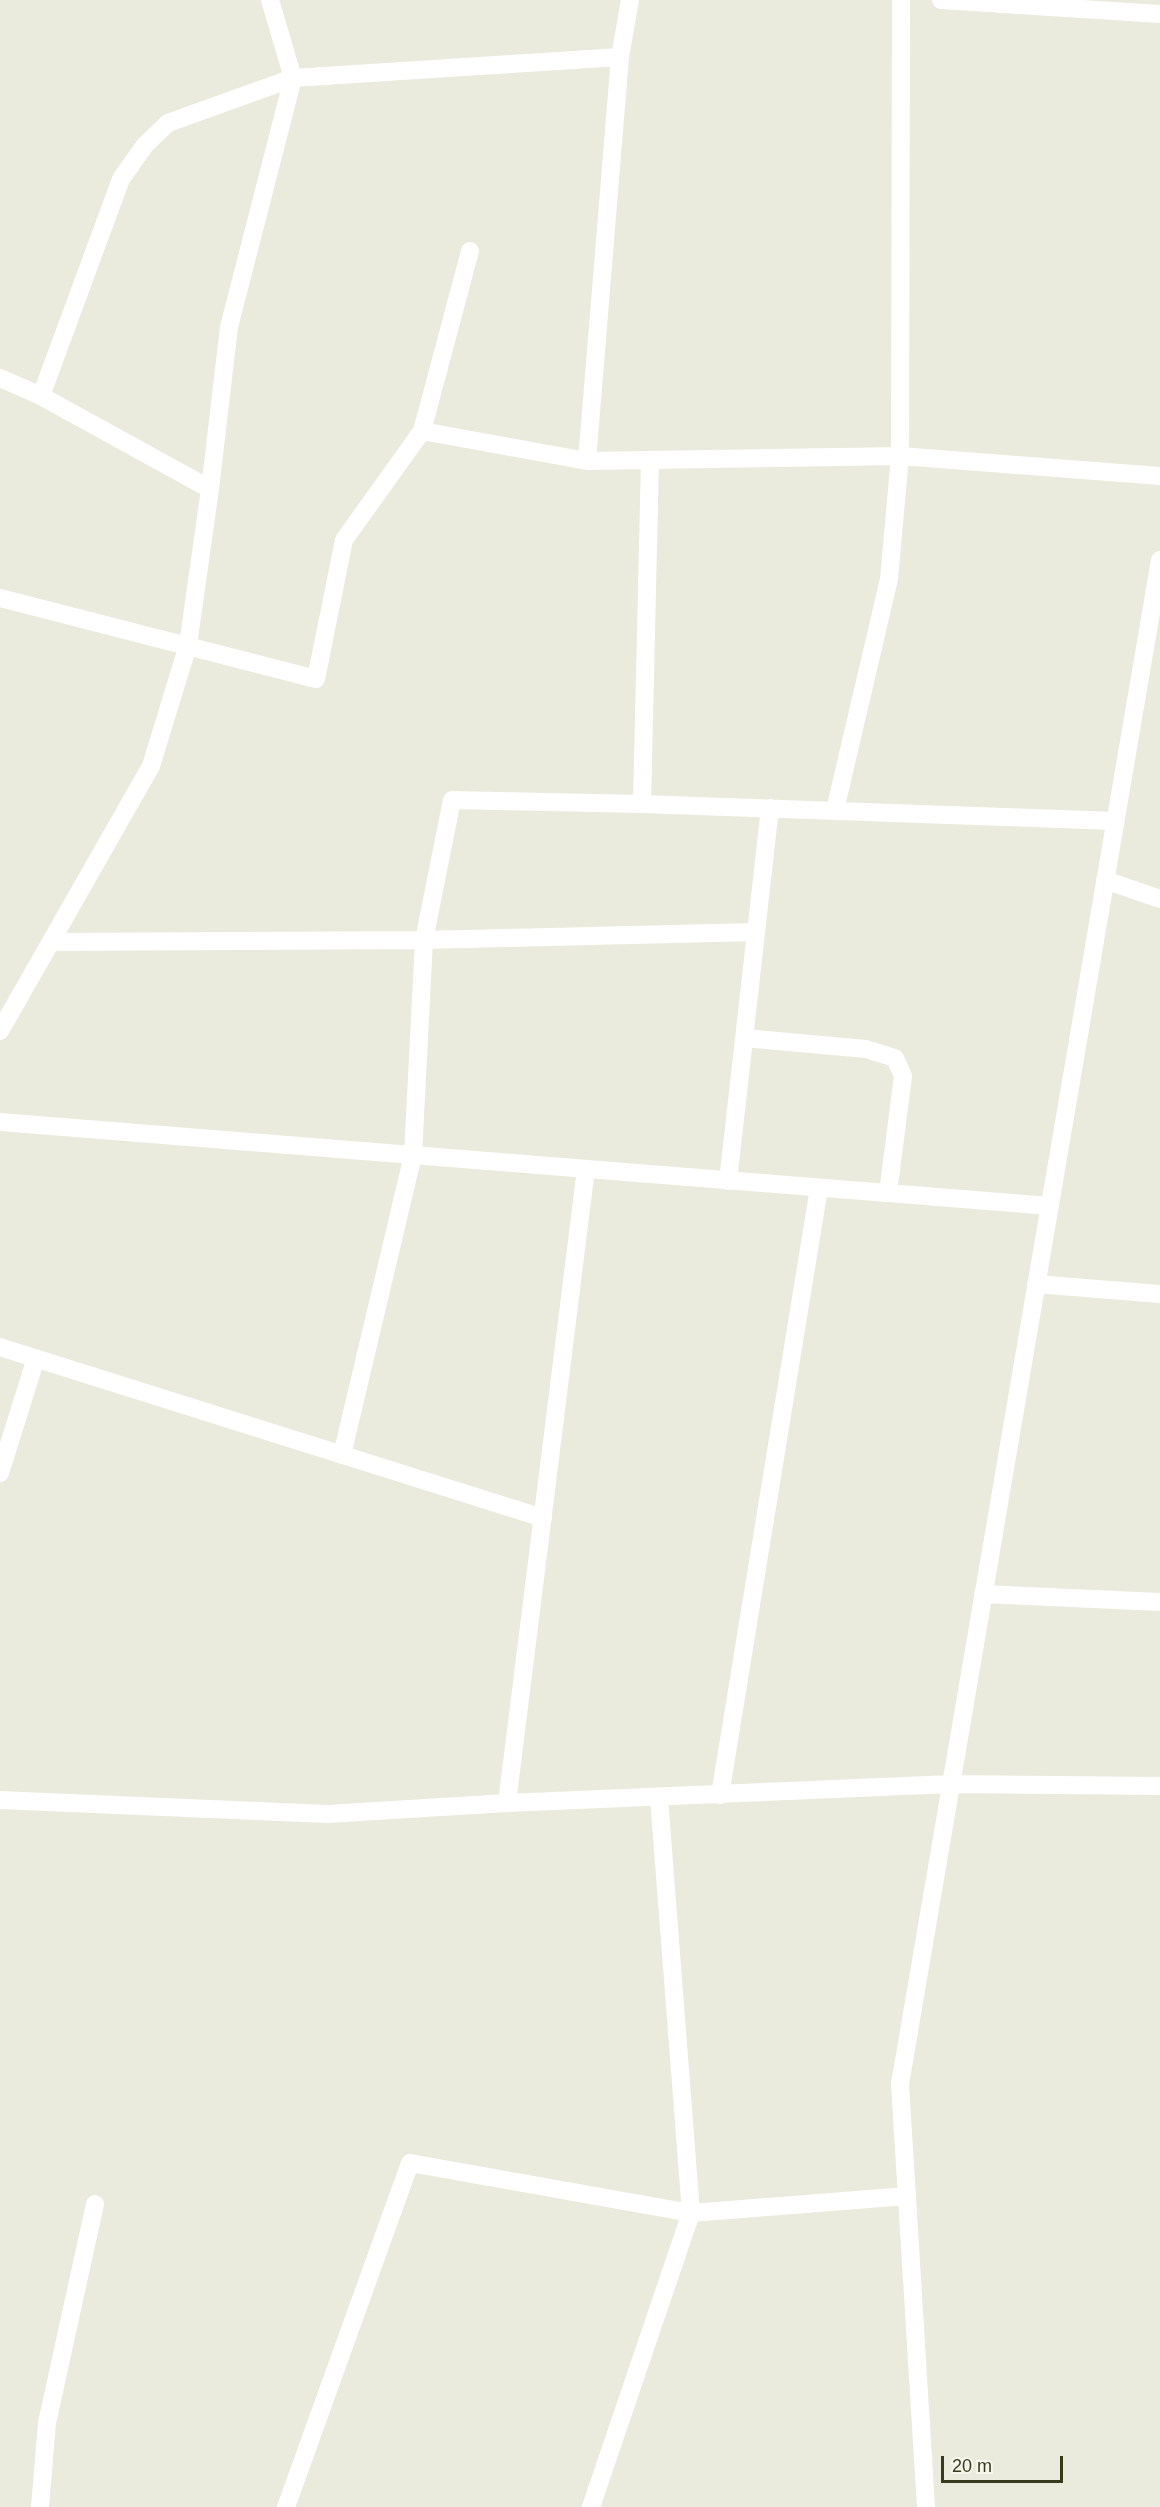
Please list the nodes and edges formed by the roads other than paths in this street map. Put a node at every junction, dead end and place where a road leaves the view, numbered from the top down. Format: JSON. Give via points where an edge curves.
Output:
{"nodes":[{"id":1,"x":270,"y":0,"type":"edge"},
{"id":2,"x":630,"y":0,"type":"edge"},
{"id":3,"x":901,"y":0,"type":"edge"},
{"id":4,"x":941,"y":0,"type":"edge"},
{"id":5,"x":1160,"y":14,"type":"edge"},
{"id":6,"x":620,"y":57,"type":"junction"},
{"id":7,"x":294,"y":78,"type":"junction"},
{"id":8,"x":470,"y":250,"type":"dead end"},
{"id":9,"x":0,"y":378,"type":"edge"},
{"id":10,"x":41,"y":396,"type":"junction"},
{"id":11,"x":422,"y":431,"type":"junction"},
{"id":12,"x":900,"y":456,"type":"junction"},
{"id":13,"x":650,"y":460,"type":"junction"},
{"id":14,"x":587,"y":461,"type":"junction"},
{"id":15,"x":1160,"y":476,"type":"edge"},
{"id":16,"x":210,"y":489,"type":"junction"},
{"id":17,"x":1160,"y":560,"type":"edge"},
{"id":18,"x":0,"y":598,"type":"edge"},
{"id":19,"x":188,"y":645,"type":"junction"},
{"id":20,"x":642,"y":804,"type":"junction"},
{"id":21,"x":770,"y":808,"type":"junction"},
{"id":22,"x":835,"y":810,"type":"junction"},
{"id":23,"x":1116,"y":821,"type":"junction"},
{"id":24,"x":1106,"y":880,"type":"junction"},
{"id":25,"x":1160,"y":899,"type":"edge"},
{"id":26,"x":756,"y":932,"type":"junction"},
{"id":27,"x":424,"y":940,"type":"junction"},
{"id":28,"x":51,"y":942,"type":"junction"},
{"id":29,"x":0,"y":1031,"type":"edge"},
{"id":30,"x":744,"y":1038,"type":"junction"},
{"id":31,"x":0,"y":1122,"type":"edge"},
{"id":32,"x":413,"y":1155,"type":"junction"},
{"id":33,"x":586,"y":1169,"type":"junction"},
{"id":34,"x":728,"y":1181,"type":"junction"},
{"id":35,"x":819,"y":1188,"type":"junction"},
{"id":36,"x":888,"y":1193,"type":"junction"},
{"id":37,"x":1050,"y":1206,"type":"junction"},
{"id":38,"x":1036,"y":1284,"type":"junction"},
{"id":39,"x":1160,"y":1294,"type":"edge"},
{"id":40,"x":0,"y":1347,"type":"edge"},
{"id":41,"x":36,"y":1358,"type":"junction"},
{"id":42,"x":342,"y":1455,"type":"junction"},
{"id":43,"x":0,"y":1473,"type":"edge"},
{"id":44,"x":543,"y":1518,"type":"junction"},
{"id":45,"x":983,"y":1594,"type":"junction"},
{"id":46,"x":1160,"y":1602,"type":"edge"},
{"id":47,"x":951,"y":1784,"type":"junction"},
{"id":48,"x":1160,"y":1788,"type":"edge"},
{"id":49,"x":720,"y":1795,"type":"junction"},
{"id":50,"x":659,"y":1798,"type":"junction"},
{"id":51,"x":0,"y":1800,"type":"edge"},
{"id":52,"x":507,"y":1803,"type":"junction"},
{"id":53,"x":907,"y":2196,"type":"junction"},
{"id":54,"x":95,"y":2204,"type":"dead end"},
{"id":55,"x":691,"y":2213,"type":"junction"},
{"id":56,"x":40,"y":2507,"type":"edge"},
{"id":57,"x":286,"y":2507,"type":"edge"},
{"id":58,"x":591,"y":2507,"type":"edge"},
{"id":59,"x":926,"y":2507,"type":"edge"}],
"edges":[{"from":1,"to":7,"type":"street"},
{"from":2,"to":6,"type":"street"},
{"from":3,"to":12,"type":"street"},
{"from":4,"to":5,"type":"street"},
{"from":6,"to":7,"type":"street"},
{"from":6,"to":14,"type":"street"},
{"from":7,"to":10,"type":"street","via":[[168,123],[145,145],[121,179]]},
{"from":7,"to":16,"type":"street","via":[[229,327]]},
{"from":8,"to":11,"type":"street"},
{"from":9,"to":10,"type":"street"},
{"from":10,"to":16,"type":"street"},
{"from":11,"to":14,"type":"street"},
{"from":11,"to":19,"type":"street","via":[[344,540],[316,679]]},
{"from":12,"to":13,"type":"street"},
{"from":12,"to":15,"type":"street"},
{"from":12,"to":22,"type":"street","via":[[889,579]]},
{"from":13,"to":14,"type":"street"},
{"from":13,"to":20,"type":"street"},
{"from":16,"to":19,"type":"street"},
{"from":17,"to":23,"type":"street"},
{"from":18,"to":19,"type":"street"},
{"from":19,"to":28,"type":"street","via":[[151,766]]},
{"from":20,"to":21,"type":"street"},
{"from":20,"to":27,"type":"street","via":[[452,800]]},
{"from":21,"to":22,"type":"street"},
{"from":21,"to":26,"type":"street"},
{"from":22,"to":23,"type":"street"},
{"from":23,"to":24,"type":"street"},
{"from":24,"to":25,"type":"street"},
{"from":24,"to":37,"type":"street"},
{"from":26,"to":27,"type":"street"},
{"from":26,"to":30,"type":"street"},
{"from":27,"to":28,"type":"street"},
{"from":27,"to":32,"type":"street"},
{"from":28,"to":29,"type":"street"},
{"from":30,"to":34,"type":"street"},
{"from":30,"to":36,"type":"street","via":[[866,1049],[894,1058],[903,1076]]},
{"from":31,"to":32,"type":"street"},
{"from":32,"to":33,"type":"street"},
{"from":32,"to":42,"type":"street"},
{"from":33,"to":34,"type":"street"},
{"from":33,"to":44,"type":"street"},
{"from":34,"to":35,"type":"street"},
{"from":35,"to":36,"type":"street"},
{"from":35,"to":49,"type":"street"},
{"from":36,"to":37,"type":"street"},
{"from":37,"to":38,"type":"street"},
{"from":38,"to":39,"type":"street"},
{"from":38,"to":45,"type":"street"},
{"from":40,"to":41,"type":"street"},
{"from":41,"to":42,"type":"street"},
{"from":41,"to":43,"type":"street"},
{"from":42,"to":44,"type":"street"},
{"from":44,"to":52,"type":"street"},
{"from":45,"to":46,"type":"street"},
{"from":45,"to":47,"type":"street"},
{"from":47,"to":48,"type":"street"},
{"from":47,"to":49,"type":"street"},
{"from":47,"to":53,"type":"street","via":[[900,2084]]},
{"from":49,"to":50,"type":"street"},
{"from":50,"to":52,"type":"street"},
{"from":50,"to":55,"type":"street"},
{"from":51,"to":52,"type":"street","via":[[327,1814]]},
{"from":53,"to":55,"type":"street"},
{"from":53,"to":59,"type":"street"},
{"from":54,"to":56,"type":"street","via":[[47,2423]]},
{"from":55,"to":57,"type":"street","via":[[410,2163]]},
{"from":55,"to":58,"type":"street"}]}
